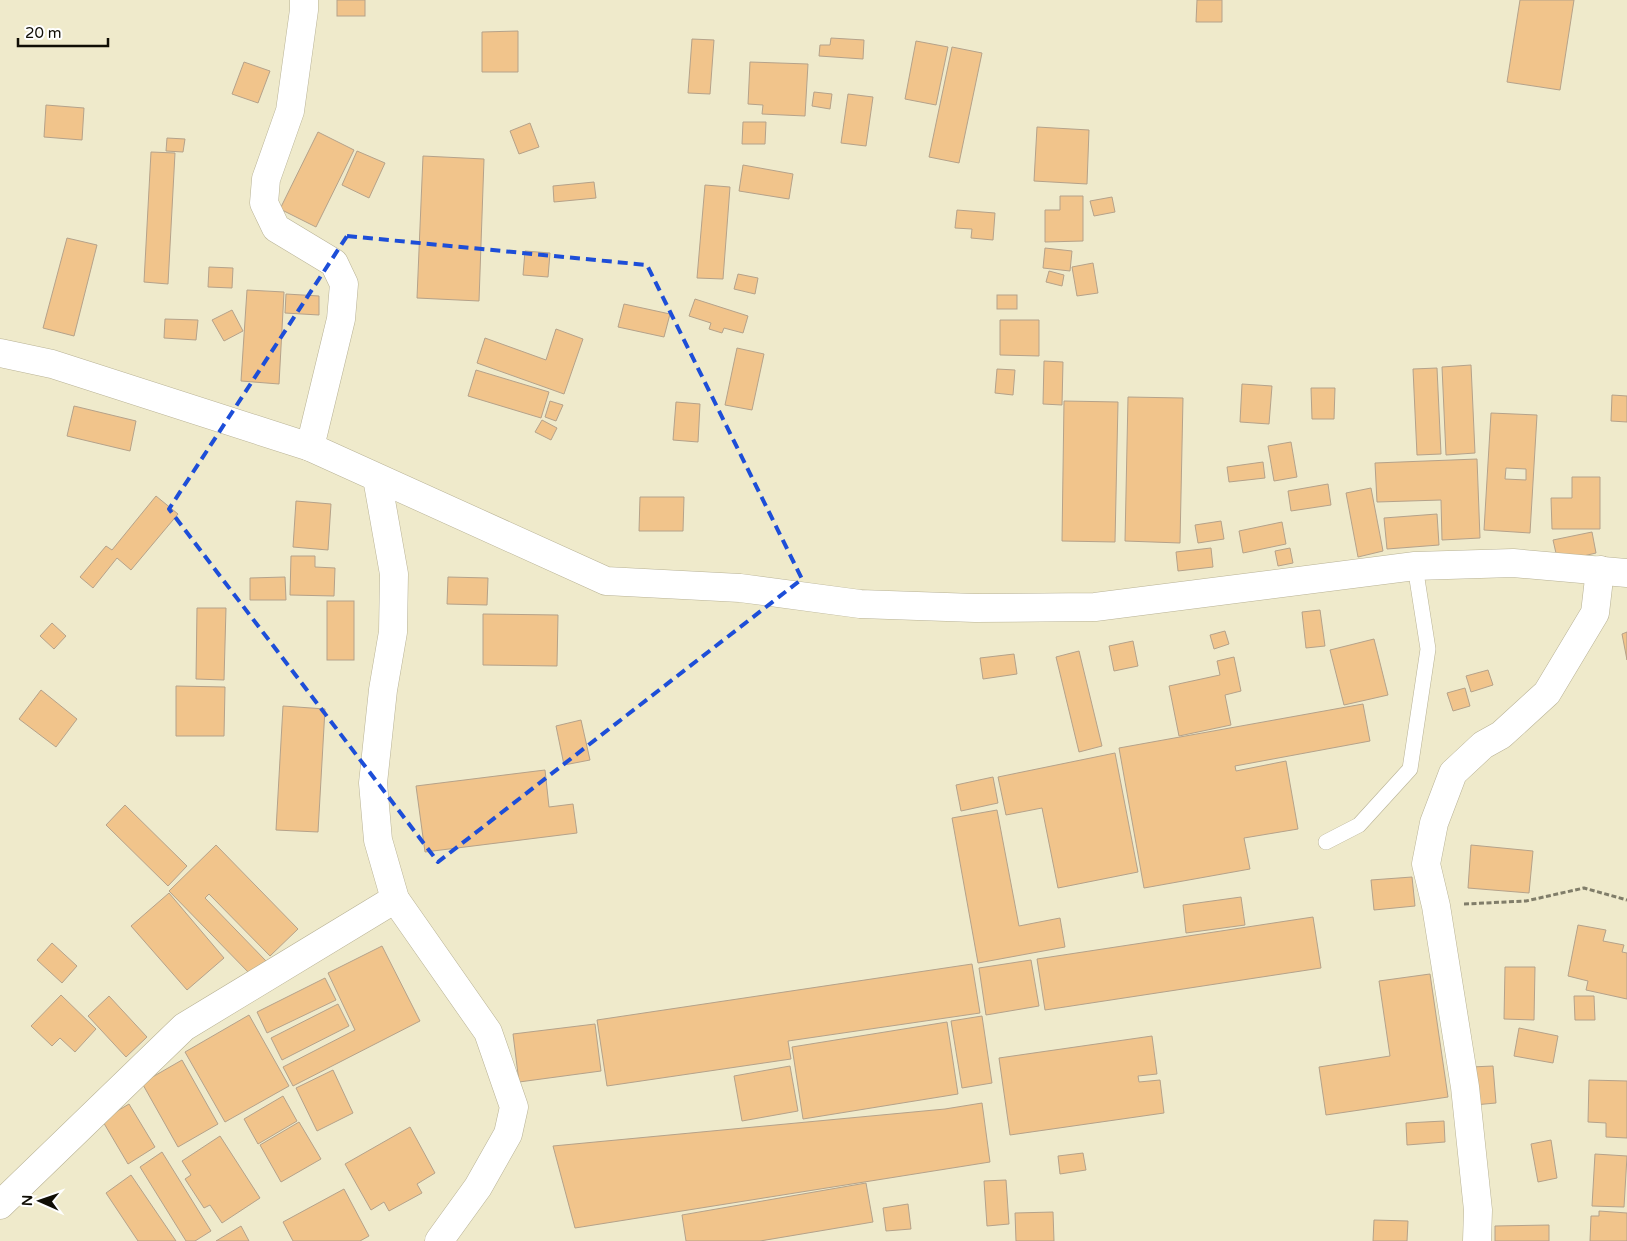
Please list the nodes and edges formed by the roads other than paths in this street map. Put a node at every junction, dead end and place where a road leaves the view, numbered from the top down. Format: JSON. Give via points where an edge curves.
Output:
{"nodes":[{"id":1,"x":304,"y":0,"type":"edge"},
{"id":2,"x":0,"y":353,"type":"edge"},
{"id":3,"x":310,"y":447,"type":"junction"},
{"id":4,"x":377,"y":478,"type":"junction"},
{"id":5,"x":1415,"y":566,"type":"junction"},
{"id":6,"x":1600,"y":570,"type":"junction"},
{"id":7,"x":1627,"y":573,"type":"edge"},
{"id":8,"x":1326,"y":842,"type":"dead end"},
{"id":9,"x":396,"y":899,"type":"junction"},
{"id":10,"x":0,"y":1205,"type":"edge"},
{"id":11,"x":440,"y":1241,"type":"edge"},
{"id":12,"x":1477,"y":1241,"type":"edge"}],
"edges":[{"from":1,"to":3,"type":"street","via":[[290,111],[266,179],[264,203],[276,228],[334,263],[344,284],[341,319]]},
{"from":2,"to":3,"type":"street","via":[[52,364]]},
{"from":3,"to":4,"type":"street"},
{"from":4,"to":5,"type":"street","via":[[606,581],[740,588],[860,604],[975,608],[1095,607]]},
{"from":4,"to":9,"type":"street","via":[[394,574],[393,632],[373,783],[378,840]]},
{"from":5,"to":6,"type":"street","via":[[1513,563]]},
{"from":5,"to":8,"type":"lane","via":[[1428,649],[1410,769],[1359,825]]},
{"from":6,"to":7,"type":"street"},
{"from":6,"to":12,"type":"street","via":[[1595,613],[1547,693],[1453,773],[1434,823],[1426,864],[1436,906],[1465,1087],[1478,1210]]},
{"from":9,"to":10,"type":"street","via":[[184,1026]]},
{"from":9,"to":11,"type":"street","via":[[488,1032],[514,1107],[508,1134],[478,1187]]}]}
